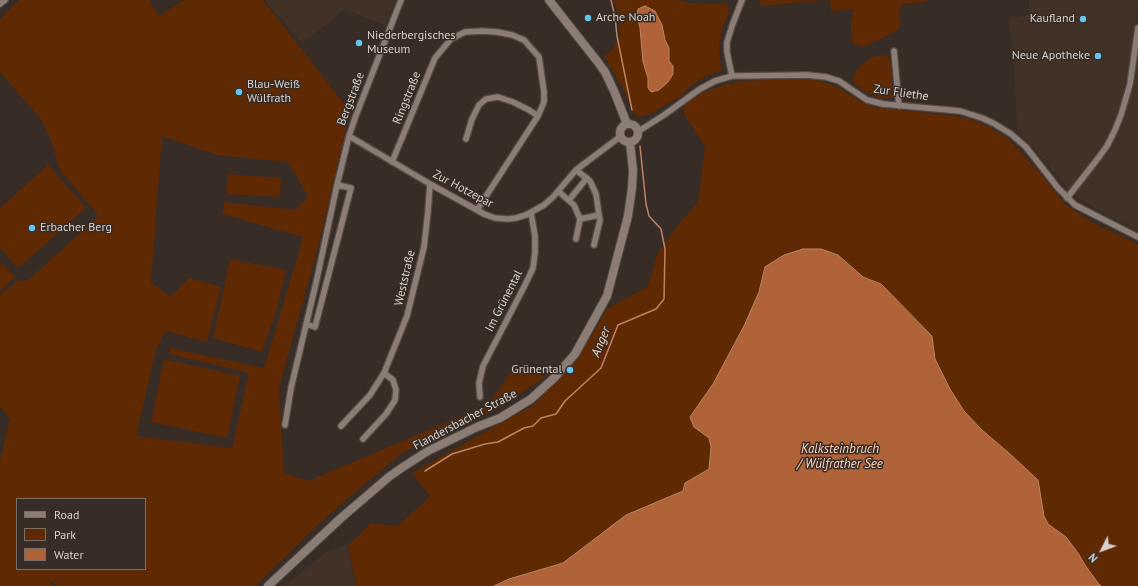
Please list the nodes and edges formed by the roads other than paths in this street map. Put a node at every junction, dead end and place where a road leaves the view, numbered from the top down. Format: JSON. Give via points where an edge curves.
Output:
{"nodes":[{"id":1,"x":5,"y":0,"type":"edge"},
{"id":2,"x":401,"y":0,"type":"edge"},
{"id":3,"x":550,"y":0,"type":"edge"},
{"id":4,"x":742,"y":0,"type":"edge"},
{"id":5,"x":0,"y":4,"type":"edge"},
{"id":6,"x":1138,"y":28,"type":"edge"},
{"id":7,"x":894,"y":51,"type":"dead end"},
{"id":8,"x":732,"y":76,"type":"junction"},
{"id":9,"x":899,"y":106,"type":"junction"},
{"id":10,"x":538,"y":116,"type":"junction"},
{"id":11,"x":627,"y":124,"type":"junction"},
{"id":12,"x":639,"y":131,"type":"junction"},
{"id":13,"x":350,"y":136,"type":"junction"},
{"id":14,"x":621,"y":137,"type":"junction"},
{"id":15,"x":466,"y":139,"type":"dead end"},
{"id":16,"x":630,"y":143,"type":"junction"},
{"id":17,"x":392,"y":162,"type":"junction"},
{"id":18,"x":576,"y":170,"type":"junction"},
{"id":19,"x":587,"y":178,"type":"junction"},
{"id":20,"x":430,"y":184,"type":"junction"},
{"id":21,"x":337,"y":186,"type":"junction"},
{"id":22,"x":558,"y":191,"type":"junction"},
{"id":23,"x":1067,"y":198,"type":"junction"},
{"id":24,"x":568,"y":200,"type":"junction"},
{"id":25,"x":477,"y":210,"type":"junction"},
{"id":26,"x":531,"y":213,"type":"junction"},
{"id":27,"x":600,"y":215,"type":"junction"},
{"id":28,"x":580,"y":219,"type":"junction"},
{"id":29,"x":1138,"y":237,"type":"edge"},
{"id":30,"x":576,"y":239,"type":"dead end"},
{"id":31,"x":594,"y":245,"type":"dead end"},
{"id":32,"x":306,"y":324,"type":"junction"},
{"id":33,"x":384,"y":373,"type":"junction"},
{"id":34,"x":480,"y":397,"type":"dead end"},
{"id":35,"x":285,"y":425,"type":"dead end"},
{"id":36,"x":341,"y":426,"type":"dead end"},
{"id":37,"x":363,"y":440,"type":"dead end"},
{"id":38,"x":268,"y":586,"type":"edge"}],
"edges":[{"from":1,"to":5,"type":"street"},
{"from":2,"to":13,"type":"street","name":"Bergstraße"},
{"from":3,"to":11,"type":"street","via":[[601,67]]},
{"from":4,"to":8,"type":"street","via":[[726,42]]},
{"from":6,"to":23,"type":"street","via":[[1130,84],[1115,130],[1107,146]]},
{"from":7,"to":9,"type":"street"},
{"from":8,"to":9,"type":"street","name":"Zur Fliethe","via":[[818,75],[838,81],[867,100]]},
{"from":8,"to":12,"type":"street","name":"Zur Fliethe","via":[[700,88]]},
{"from":9,"to":23,"type":"street","name":"Zur Fliethe","via":[[960,112],[993,123],[1026,147]]},
{"from":10,"to":15,"type":"street","via":[[498,97],[486,99],[478,105]]},
{"from":10,"to":17,"type":"street","name":"Ringstraße","via":[[544,102],[539,57],[524,40],[512,35],[484,31],[465,32],[451,39],[435,58]]},
{"from":10,"to":25,"type":"street","name":"Ringstraße"},
{"from":11,"to":12,"type":"street","via":[[635,126]]},
{"from":11,"to":14,"type":"street","via":[[621,129]]},
{"from":12,"to":16,"type":"street","via":[[635,142]]},
{"from":13,"to":17,"type":"street","name":"Zur Hotzepar"},
{"from":13,"to":21,"type":"street","name":"Bergstraße"},
{"from":14,"to":16,"type":"street"},
{"from":14,"to":18,"type":"street","name":"Zur Hotzepar"},
{"from":16,"to":38,"type":"street","name":"Flandersbacher Straße","via":[[633,170],[628,216],[608,296],[572,359],[531,399],[500,418],[428,452],[390,476]]},
{"from":17,"to":20,"type":"street","name":"Zur Hotzepar"},
{"from":18,"to":19,"type":"street"},
{"from":18,"to":22,"type":"street","name":"Zur Hotzepar"},
{"from":19,"to":24,"type":"street"},
{"from":19,"to":27,"type":"street","via":[[596,194]]},
{"from":20,"to":25,"type":"street","name":"Zur Hotzepar"},
{"from":20,"to":33,"type":"street","name":"Weststraße","via":[[424,247],[408,316]]},
{"from":21,"to":32,"type":"street","name":"Bergstraße"},
{"from":21,"to":32,"type":"street","via":[[350,188],[315,327]]},
{"from":22,"to":24,"type":"street"},
{"from":22,"to":26,"type":"street","name":"Zur Hotzepar","via":[[544,205]]},
{"from":23,"to":29,"type":"street","name":"Zur Fliethe","via":[[1084,210]]},
{"from":24,"to":28,"type":"street","via":[[574,205]]},
{"from":25,"to":26,"type":"street","name":"Zur Hotzepar","via":[[501,219]]},
{"from":26,"to":34,"type":"street","name":"Im Grünental","via":[[535,236],[533,268],[483,366],[479,383]]},
{"from":27,"to":28,"type":"street"},
{"from":27,"to":31,"type":"street"},
{"from":28,"to":30,"type":"street"},
{"from":32,"to":35,"type":"street","name":"Bergstraße"},
{"from":33,"to":36,"type":"street","name":"Weststraße","via":[[370,395]]},
{"from":33,"to":37,"type":"street","via":[[393,380],[395,400]]}]}
